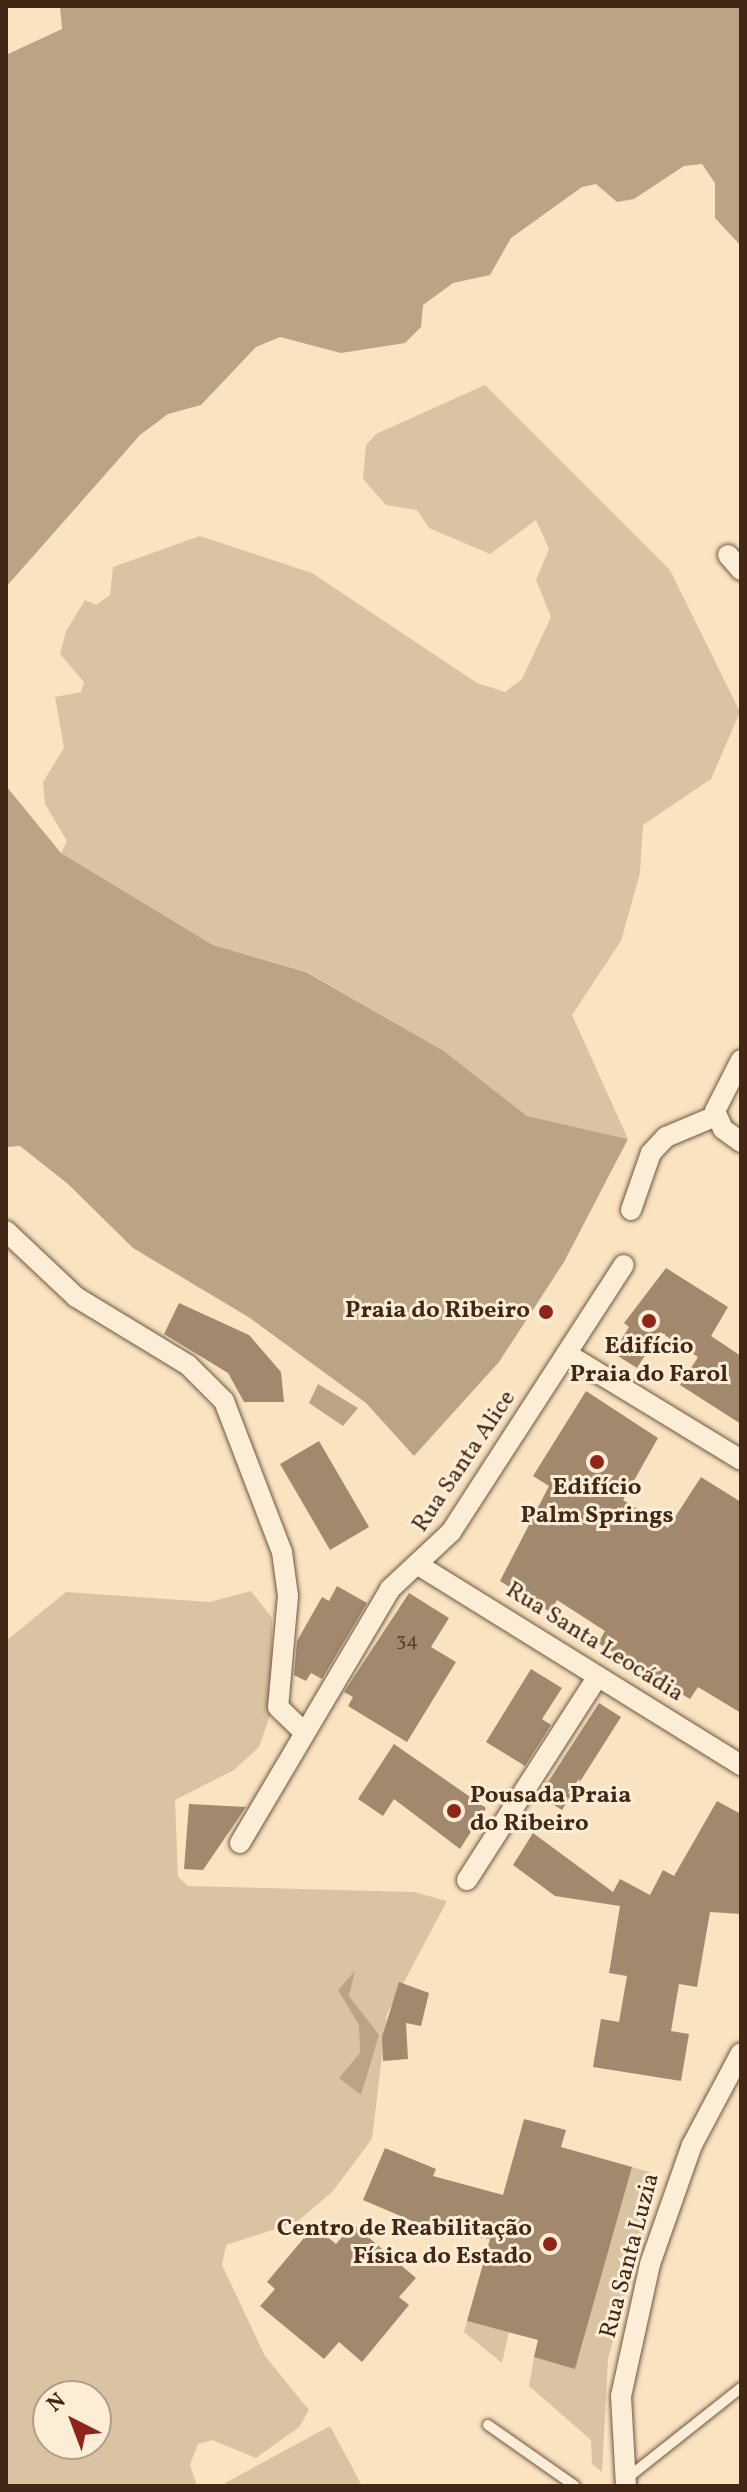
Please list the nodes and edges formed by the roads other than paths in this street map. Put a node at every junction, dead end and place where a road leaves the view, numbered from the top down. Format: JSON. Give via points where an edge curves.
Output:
{"nodes":[{"id":1,"x":741,"y":1060,"type":"edge"},
{"id":2,"x":716,"y":1116,"type":"junction"},
{"id":3,"x":741,"y":1142,"type":"edge"},
{"id":4,"x":631,"y":1210,"type":"dead end"},
{"id":5,"x":6,"y":1231,"type":"edge"},
{"id":6,"x":624,"y":1265,"type":"dead end"},
{"id":7,"x":567,"y":1354,"type":"junction"},
{"id":8,"x":741,"y":1460,"type":"edge"},
{"id":9,"x":420,"y":1566,"type":"junction"},
{"id":10,"x":598,"y":1676,"type":"junction"},
{"id":11,"x":305,"y":1733,"type":"junction"},
{"id":12,"x":741,"y":1765,"type":"edge"},
{"id":13,"x":240,"y":1843,"type":"dead end"},
{"id":14,"x":467,"y":1880,"type":"dead end"},
{"id":15,"x":741,"y":2053,"type":"edge"},
{"id":16,"x":741,"y":2388,"type":"edge"},
{"id":17,"x":488,"y":2425,"type":"dead end"},
{"id":18,"x":625,"y":2483,"type":"edge"},
{"id":19,"x":575,"y":2486,"type":"edge"}],
"edges":[{"from":1,"to":2,"type":"street"},
{"from":2,"to":3,"type":"street"},
{"from":2,"to":4,"type":"street","via":[[666,1137],[651,1153]]},
{"from":5,"to":11,"type":"street","via":[[76,1297],[188,1365],[224,1401],[282,1552],[288,1596],[278,1707]]},
{"from":6,"to":7,"type":"street","name":"Rua Santa Alice"},
{"from":7,"to":8,"type":"street"},
{"from":7,"to":9,"type":"street","name":"Rua Santa Alice","via":[[468,1509]]},
{"from":9,"to":10,"type":"street","name":"Rua Santa Leocádia"},
{"from":9,"to":11,"type":"street","name":"Rua Santa Alice","via":[[390,1589]]},
{"from":10,"to":12,"type":"street","name":"Rua Santa Leocádia"},
{"from":10,"to":14,"type":"street"},
{"from":11,"to":13,"type":"street","name":"Rua Santa Alice"},
{"from":15,"to":18,"type":"street","name":"Rua Santa Luzia","via":[[692,2145],[650,2264],[621,2396]]},
{"from":16,"to":18,"type":"lane"},
{"from":17,"to":19,"type":"lane"}]}
